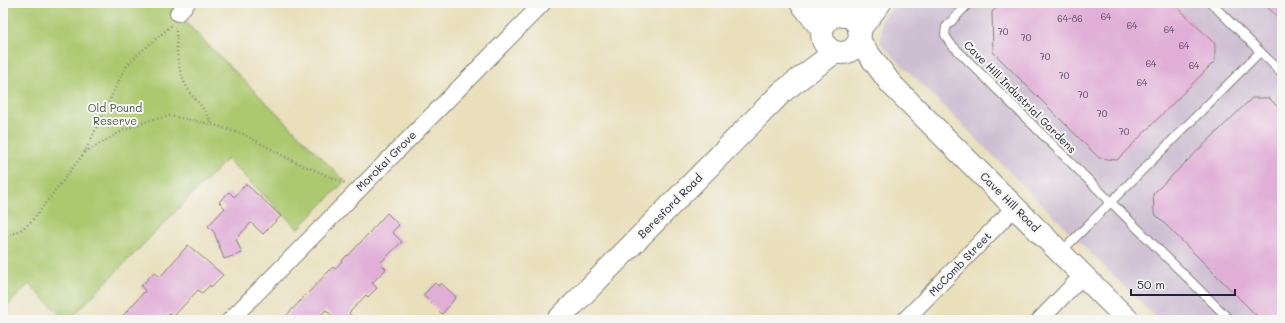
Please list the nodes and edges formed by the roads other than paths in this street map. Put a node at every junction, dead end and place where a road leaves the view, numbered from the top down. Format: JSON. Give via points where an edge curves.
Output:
{"nodes":[{"id":1,"x":543,"y":3,"type":"edge"},
{"id":2,"x":800,"y":3,"type":"edge"},
{"id":3,"x":820,"y":3,"type":"edge"},
{"id":4,"x":880,"y":3,"type":"edge"},
{"id":5,"x":969,"y":3,"type":"edge"},
{"id":6,"x":1211,"y":3,"type":"edge"},
{"id":7,"x":847,"y":11,"type":"edge"},
{"id":8,"x":859,"y":36,"type":"junction"},
{"id":9,"x":830,"y":44,"type":"junction"},
{"id":10,"x":1260,"y":52,"type":"junction"},
{"id":11,"x":1282,"y":73,"type":"edge"},
{"id":12,"x":891,"y":84,"type":"junction"},
{"id":13,"x":1111,"y":202,"type":"junction"},
{"id":14,"x":1015,"y":207,"type":"junction"},
{"id":15,"x":1061,"y":252,"type":"junction"},
{"id":16,"x":1083,"y":276,"type":"junction"},
{"id":17,"x":230,"y":320,"type":"edge"},
{"id":18,"x":558,"y":320,"type":"edge"},
{"id":19,"x":905,"y":320,"type":"edge"},
{"id":20,"x":1040,"y":320,"type":"edge"},
{"id":21,"x":1128,"y":320,"type":"edge"},
{"id":22,"x":1230,"y":320,"type":"edge"}],
"edges":[{"from":1,"to":17,"type":"street","name":"Morokai Grove"},
{"from":2,"to":9,"type":"street","name":"Cave Hill Road"},
{"from":3,"to":7,"type":"street"},
{"from":4,"to":8,"type":"main road"},
{"from":5,"to":13,"type":"lane","name":"Cave Hill Industrial Gardens","via":[[946,27],[945,36],[950,44]]},
{"from":6,"to":10,"type":"lane"},
{"from":7,"to":8,"type":"main road","via":[[854,20]]},
{"from":7,"to":9,"type":"main road","via":[[827,21]]},
{"from":8,"to":9,"type":"main road","via":[[852,50]]},
{"from":8,"to":12,"type":"main road","name":"Cave Hill Road"},
{"from":9,"to":12,"type":"main road","name":"Cave Hill Road"},
{"from":9,"to":18,"type":"main road","name":"Beresford Road"},
{"from":10,"to":11,"type":"lane"},
{"from":10,"to":13,"type":"lane"},
{"from":12,"to":14,"type":"main road","name":"Cave Hill Road"},
{"from":13,"to":15,"type":"lane"},
{"from":13,"to":22,"type":"lane","name":"Cave Hill Industrial Gardens"},
{"from":14,"to":15,"type":"main road","name":"Cave Hill Road"},
{"from":14,"to":19,"type":"street","name":"McComb Street"},
{"from":15,"to":16,"type":"main road","name":"Cave Hill Road"},
{"from":16,"to":20,"type":"street"},
{"from":16,"to":21,"type":"main road","name":"Cave Hill Road"}]}
